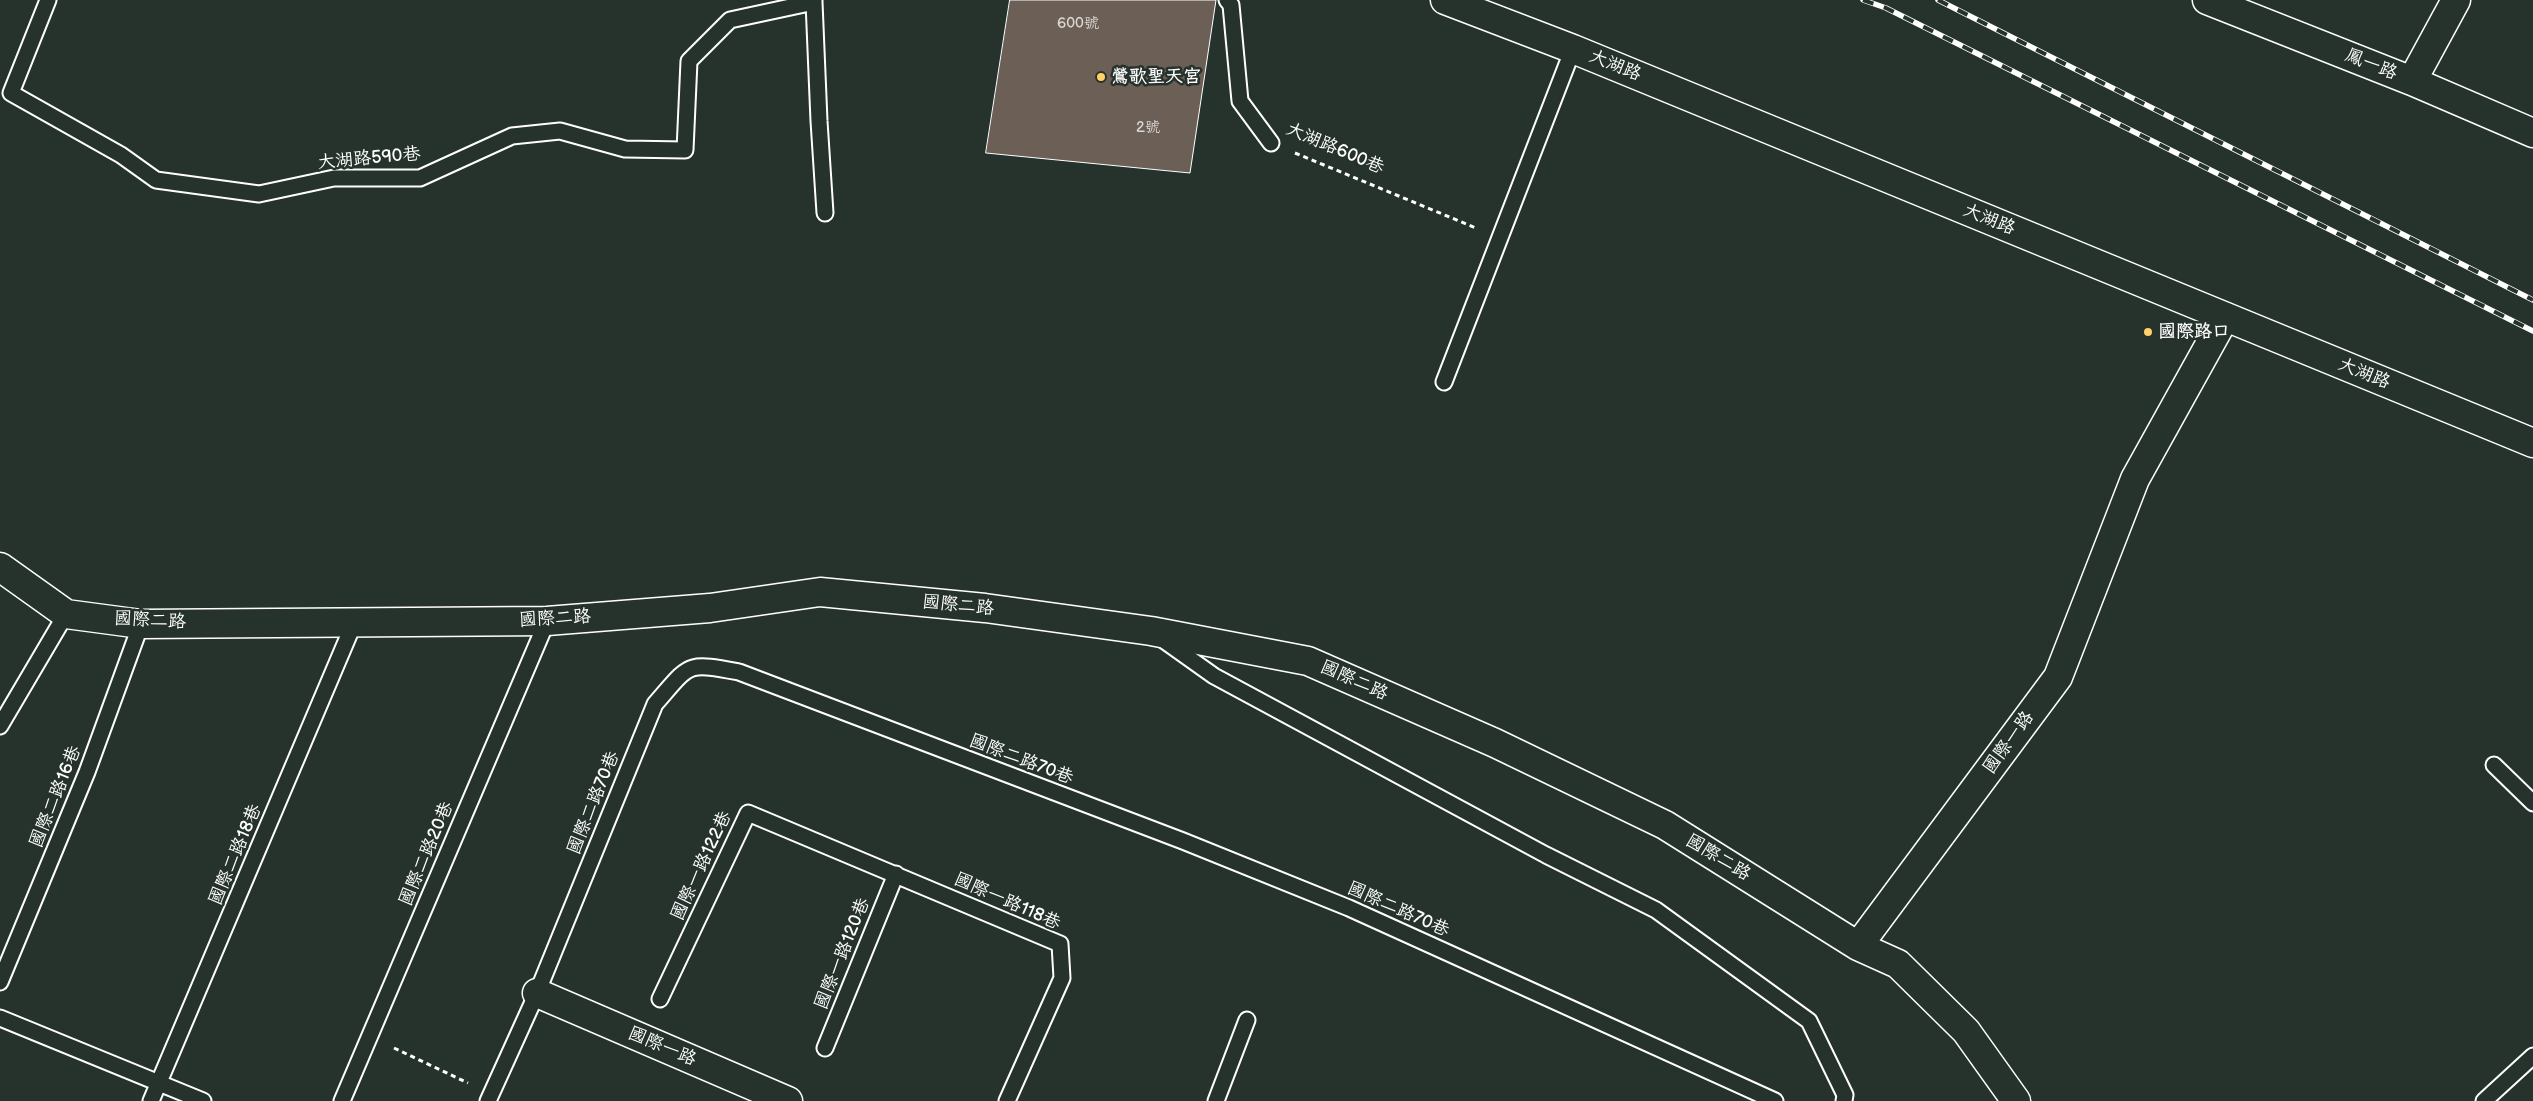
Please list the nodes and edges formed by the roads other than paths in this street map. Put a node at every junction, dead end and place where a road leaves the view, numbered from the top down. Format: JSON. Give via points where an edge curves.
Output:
{"nodes":[{"id":1,"x":48,"y":0,"type":"edge"},
{"id":2,"x":1227,"y":0,"type":"edge"},
{"id":3,"x":1445,"y":0,"type":"edge"},
{"id":4,"x":2207,"y":0,"type":"edge"},
{"id":5,"x":2456,"y":0,"type":"edge"},
{"id":6,"x":814,"y":1,"type":"edge"},
{"id":7,"x":1573,"y":49,"type":"junction"},
{"id":8,"x":2412,"y":81,"type":"junction"},
{"id":9,"x":2533,"y":133,"type":"edge"},
{"id":10,"x":1271,"y":143,"type":"road end"},
{"id":11,"x":825,"y":213,"type":"dead end"},
{"id":12,"x":2225,"y":317,"type":"junction"},
{"id":13,"x":1444,"y":382,"type":"dead end"},
{"id":14,"x":2533,"y":443,"type":"edge"},
{"id":15,"x":0,"y":567,"type":"edge"},
{"id":16,"x":66,"y":614,"type":"junction"},
{"id":17,"x":547,"y":621,"type":"junction"},
{"id":18,"x":354,"y":623,"type":"junction"},
{"id":19,"x":141,"y":624,"type":"junction"},
{"id":20,"x":1151,"y":631,"type":"junction"},
{"id":21,"x":0,"y":726,"type":"edge"},
{"id":22,"x":2494,"y":765,"type":"dead end"},
{"id":23,"x":2533,"y":803,"type":"edge"},
{"id":24,"x":896,"y":874,"type":"junction"},
{"id":25,"x":1858,"y":946,"type":"junction"},
{"id":26,"x":0,"y":982,"type":"edge"},
{"id":27,"x":536,"y":993,"type":"junction"},
{"id":28,"x":660,"y":1000,"type":"dead end"},
{"id":29,"x":0,"y":1018,"type":"edge"},
{"id":30,"x":1247,"y":1020,"type":"dead end"},
{"id":31,"x":825,"y":1048,"type":"dead end"},
{"id":32,"x":2533,"y":1056,"type":"edge"},
{"id":33,"x":159,"y":1083,"type":"junction"},
{"id":34,"x":489,"y":1097,"type":"edge"},
{"id":35,"x":151,"y":1101,"type":"edge"},
{"id":36,"x":203,"y":1101,"type":"edge"},
{"id":37,"x":342,"y":1101,"type":"edge"},
{"id":38,"x":788,"y":1101,"type":"edge"},
{"id":39,"x":1007,"y":1101,"type":"edge"},
{"id":40,"x":1216,"y":1101,"type":"edge"},
{"id":41,"x":1775,"y":1101,"type":"edge"},
{"id":42,"x":1844,"y":1101,"type":"edge"},
{"id":43,"x":2016,"y":1101,"type":"edge"},
{"id":44,"x":2484,"y":1101,"type":"edge"}],
"edges":[{"from":1,"to":6,"type":"lane","name":"大湖路590巷","via":[[11,92],[121,155],[156,180],[259,194],[334,178],[420,178],[512,136],[560,131],[625,150],[685,150],[690,62],[730,20]]},
{"from":2,"to":10,"type":"lane","name":"大湖路600巷","via":[[1231,5],[1240,101]]},
{"from":3,"to":7,"type":"street","name":"大湖路"},
{"from":4,"to":8,"type":"street","name":"鳳一路"},
{"from":5,"to":8,"type":"street"},
{"from":6,"to":11,"type":"lane"},
{"from":7,"to":12,"type":"street","name":"大湖路"},
{"from":7,"to":13,"type":"lane"},
{"from":8,"to":9,"type":"street","name":"鳳一路"},
{"from":12,"to":14,"type":"street","name":"大湖路"},
{"from":12,"to":25,"type":"street","name":"國際一路","via":[[2135,479],[2058,677]]},
{"from":15,"to":16,"type":"street","name":"國際二路"},
{"from":16,"to":19,"type":"street","name":"國際二路"},
{"from":16,"to":21,"type":"lane"},
{"from":17,"to":18,"type":"street","name":"國際二路"},
{"from":17,"to":20,"type":"street","name":"國際二路","via":[[710,608],[820,592],[985,608]]},
{"from":17,"to":37,"type":"lane","name":"國際二路20巷"},
{"from":18,"to":19,"type":"street","name":"國際二路"},
{"from":18,"to":33,"type":"lane","name":"國際二路18巷"},
{"from":19,"to":26,"type":"lane","name":"國際二路16巷","via":[[87,772]]},
{"from":20,"to":25,"type":"street","name":"國際二路","via":[[1308,660],[1495,743],[1665,825]]},
{"from":20,"to":42,"type":"lane","via":[[1214,676],[1546,855],[1656,910],[1809,1021],[1845,1095]]},
{"from":22,"to":23,"type":"lane"},
{"from":24,"to":28,"type":"lane","name":"國際一路122巷","via":[[748,813]]},
{"from":24,"to":31,"type":"lane","name":"國際一路120巷"},
{"from":24,"to":39,"type":"lane","name":"國際一路118巷","via":[[1060,944],[1062,978]]},
{"from":25,"to":43,"type":"street","via":[[1898,964],[1959,1024]]},
{"from":27,"to":34,"type":"lane","name":"國際二路70巷"},
{"from":27,"to":38,"type":"street","name":"國際一路"},
{"from":27,"to":41,"type":"lane","name":"國際二路70巷","via":[[655,704],[684,671],[699,665],[739,672],[1331,900]]},
{"from":29,"to":33,"type":"lane"},
{"from":30,"to":40,"type":"lane"},
{"from":32,"to":44,"type":"lane"},
{"from":33,"to":35,"type":"lane","name":"國際二路18巷"},
{"from":33,"to":36,"type":"lane"}]}
